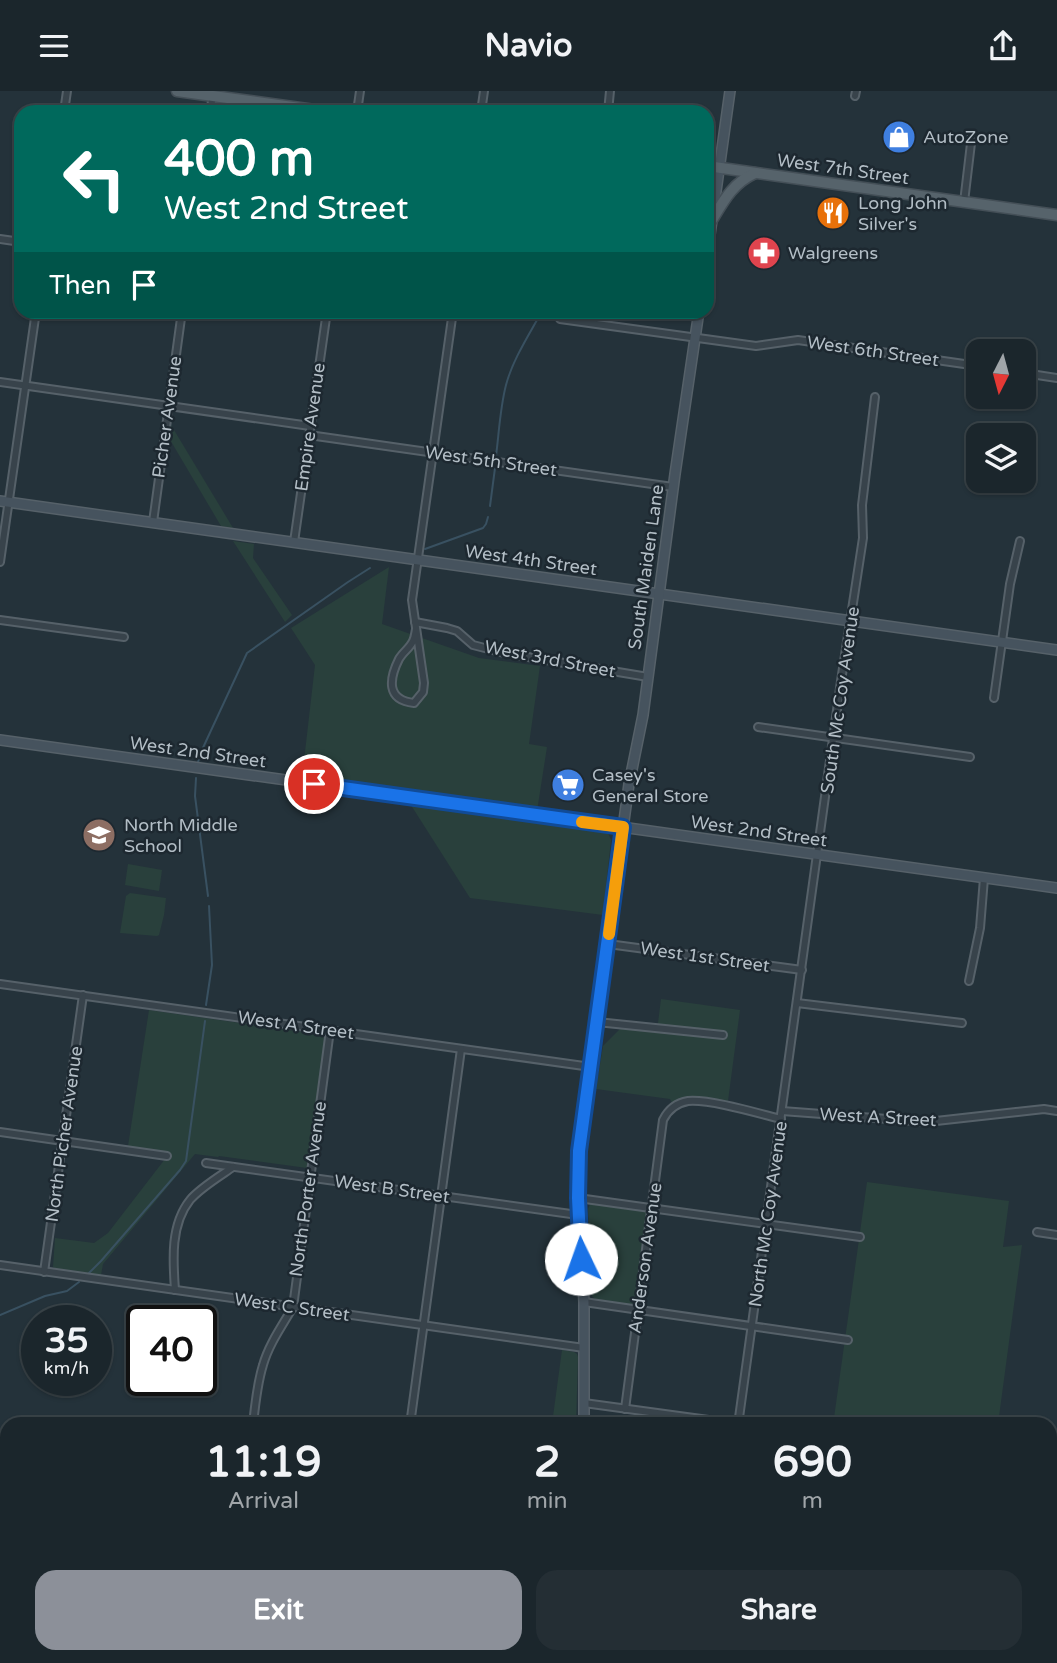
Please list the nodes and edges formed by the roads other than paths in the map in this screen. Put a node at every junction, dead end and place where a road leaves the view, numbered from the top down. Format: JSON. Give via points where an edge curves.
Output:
{"nodes":[{"id":1,"x":177,"y":91,"type":"edge"},
{"id":2,"x":730,"y":91,"type":"edge"},
{"id":3,"x":235,"y":95,"type":"edge"},
{"id":4,"x":213,"y":96,"type":"junction"},
{"id":5,"x":211,"y":105,"type":"edge"},
{"id":6,"x":290,"y":105,"type":"edge"},
{"id":7,"x":972,"y":135,"type":"dead end"},
{"id":8,"x":714,"y":167,"type":"edge"},
{"id":9,"x":719,"y":168,"type":"junction"},
{"id":10,"x":755,"y":173,"type":"junction"},
{"id":11,"x":964,"y":202,"type":"junction"},
{"id":12,"x":714,"y":205,"type":"edge"},
{"id":13,"x":1057,"y":215,"type":"edge"},
{"id":14,"x":714,"y":217,"type":"edge"},
{"id":15,"x":35,"y":319,"type":"edge"},
{"id":16,"x":181,"y":319,"type":"edge"},
{"id":17,"x":326,"y":319,"type":"edge"},
{"id":18,"x":452,"y":319,"type":"edge"},
{"id":19,"x":560,"y":319,"type":"dead end"},
{"id":20,"x":698,"y":319,"type":"edge"},
{"id":21,"x":695,"y":338,"type":"junction"},
{"id":22,"x":966,"y":364,"type":"edge"},
{"id":23,"x":1036,"y":375,"type":"edge"},
{"id":24,"x":1057,"y":378,"type":"edge"},
{"id":25,"x":0,"y":382,"type":"edge"},
{"id":26,"x":25,"y":386,"type":"junction"},
{"id":27,"x":875,"y":397,"type":"dead end"},
{"id":28,"x":168,"y":406,"type":"junction"},
{"id":29,"x":310,"y":426,"type":"junction"},
{"id":30,"x":309,"y":435,"type":"junction"},
{"id":31,"x":432,"y":453,"type":"junction"},
{"id":32,"x":673,"y":487,"type":"junction"},
{"id":33,"x":4,"y":501,"type":"edge"},
{"id":34,"x":153,"y":522,"type":"junction"},
{"id":35,"x":1020,"y":541,"type":"dead end"},
{"id":36,"x":293,"y":542,"type":"junction"},
{"id":37,"x":418,"y":560,"type":"junction"},
{"id":38,"x":0,"y":562,"type":"edge"},
{"id":39,"x":658,"y":594,"type":"junction"},
{"id":40,"x":0,"y":620,"type":"edge"},
{"id":41,"x":851,"y":621,"type":"junction"},
{"id":42,"x":416,"y":626,"type":"junction"},
{"id":43,"x":124,"y":637,"type":"dead end"},
{"id":44,"x":1002,"y":642,"type":"junction"},
{"id":45,"x":1057,"y":650,"type":"edge"},
{"id":46,"x":648,"y":677,"type":"junction"},
{"id":47,"x":994,"y":698,"type":"dead end"},
{"id":48,"x":758,"y":727,"type":"dead end"},
{"id":49,"x":834,"y":738,"type":"junction"},
{"id":50,"x":0,"y":740,"type":"edge"},
{"id":51,"x":970,"y":757,"type":"dead end"},
{"id":52,"x":623,"y":827,"type":"junction"},
{"id":53,"x":817,"y":855,"type":"junction"},
{"id":54,"x":984,"y":878,"type":"junction"},
{"id":55,"x":1057,"y":888,"type":"edge"},
{"id":56,"x":608,"y":944,"type":"junction"},
{"id":57,"x":802,"y":970,"type":"junction"},
{"id":58,"x":969,"y":981,"type":"dead end"},
{"id":59,"x":0,"y":983,"type":"edge"},
{"id":60,"x":83,"y":995,"type":"junction"},
{"id":61,"x":797,"y":1003,"type":"junction"},
{"id":62,"x":597,"y":1022,"type":"junction"},
{"id":63,"x":962,"y":1023,"type":"dead end"},
{"id":64,"x":330,"y":1030,"type":"junction"},
{"id":65,"x":723,"y":1035,"type":"dead end"},
{"id":66,"x":461,"y":1049,"type":"junction"},
{"id":67,"x":591,"y":1067,"type":"junction"},
{"id":68,"x":670,"y":1108,"type":"joint"},
{"id":69,"x":1057,"y":1111,"type":"edge"},
{"id":70,"x":781,"y":1115,"type":"junction"},
{"id":71,"x":0,"y":1132,"type":"edge"},
{"id":72,"x":63,"y":1141,"type":"junction"},
{"id":73,"x":167,"y":1156,"type":"dead end"},
{"id":74,"x":206,"y":1163,"type":"dead end"},
{"id":75,"x":233,"y":1167,"type":"junction"},
{"id":76,"x":310,"y":1178,"type":"junction"},
{"id":77,"x":440,"y":1196,"type":"junction"},
{"id":78,"x":578,"y":1198,"type":"junction"},
{"id":79,"x":651,"y":1209,"type":"junction"},
{"id":80,"x":578,"y":1215,"type":"junction"},
{"id":81,"x":766,"y":1224,"type":"junction"},
{"id":82,"x":1037,"y":1232,"type":"dead end"},
{"id":83,"x":1057,"y":1235,"type":"edge"},
{"id":84,"x":860,"y":1237,"type":"dead end"},
{"id":85,"x":0,"y":1265,"type":"edge"},
{"id":86,"x":44,"y":1272,"type":"junction"},
{"id":87,"x":175,"y":1290,"type":"junction"},
{"id":88,"x":584,"y":1302,"type":"junction"},
{"id":89,"x":293,"y":1307,"type":"junction"},
{"id":90,"x":638,"y":1310,"type":"junction"},
{"id":91,"x":422,"y":1325,"type":"junction"},
{"id":92,"x":752,"y":1326,"type":"junction"},
{"id":93,"x":848,"y":1340,"type":"dead end"},
{"id":94,"x":584,"y":1348,"type":"junction"},
{"id":95,"x":583,"y":1403,"type":"junction"},
{"id":96,"x":625,"y":1409,"type":"junction"},
{"id":97,"x":254,"y":1417,"type":"edge"},
{"id":98,"x":411,"y":1417,"type":"edge"},
{"id":99,"x":584,"y":1417,"type":"edge"},
{"id":100,"x":685,"y":1417,"type":"edge"},
{"id":101,"x":739,"y":1417,"type":"edge"}],
"edges":[{"from":1,"to":4,"type":"main road"},
{"from":2,"to":9,"type":"street"},
{"from":3,"to":4,"type":"main road"},
{"from":3,"to":6,"type":"main road"},
{"from":4,"to":5,"type":"street"},
{"from":7,"to":11,"type":"street"},
{"from":8,"to":9,"type":"main road","name":"West 7th Street"},
{"from":9,"to":10,"type":"main road","name":"West 7th Street"},
{"from":9,"to":12,"type":"street"},
{"from":10,"to":11,"type":"main road","name":"West 7th Street"},
{"from":10,"to":14,"type":"main road","via":[[736,184]]},
{"from":11,"to":13,"type":"main road","name":"West 7th Street"},
{"from":15,"to":26,"type":"street"},
{"from":16,"to":28,"type":"street","name":"Picher Avenue"},
{"from":17,"to":29,"type":"street","name":"Empire Avenue"},
{"from":18,"to":31,"type":"street"},
{"from":19,"to":21,"type":"street","name":"West 6th Street"},
{"from":20,"to":21,"type":"street","name":"South Maiden Lane"},
{"from":21,"to":22,"type":"street","name":"West 6th Street","via":[[756,347],[804,341]]},
{"from":21,"to":32,"type":"street","name":"South Maiden Lane"},
{"from":23,"to":24,"type":"street"},
{"from":25,"to":26,"type":"street"},
{"from":26,"to":28,"type":"street"},
{"from":26,"to":33,"type":"street"},
{"from":27,"to":41,"type":"street","name":"South Mc Coy Avenue"},
{"from":28,"to":29,"type":"street"},
{"from":28,"to":34,"type":"street","name":"Picher Avenue"},
{"from":29,"to":30,"type":"street","name":"Empire Avenue"},
{"from":30,"to":31,"type":"street","name":"West 5th Street"},
{"from":30,"to":36,"type":"street","name":"Empire Avenue"},
{"from":31,"to":32,"type":"street","name":"West 5th Street"},
{"from":31,"to":37,"type":"street"},
{"from":32,"to":39,"type":"street","name":"South Maiden Lane"},
{"from":33,"to":34,"type":"street","name":"West 4th Street"},
{"from":33,"to":38,"type":"street"},
{"from":34,"to":36,"type":"street","name":"West 4th Street"},
{"from":35,"to":44,"type":"street"},
{"from":36,"to":37,"type":"street","name":"West 4th Street"},
{"from":37,"to":39,"type":"street","name":"West 4th Street"},
{"from":37,"to":42,"type":"street","via":[[412,600]]},
{"from":39,"to":41,"type":"street","name":"West 4th Street"},
{"from":39,"to":46,"type":"street","name":"South Maiden Lane"},
{"from":40,"to":43,"type":"street"},
{"from":41,"to":44,"type":"street","name":"West 4th Street"},
{"from":41,"to":49,"type":"street","name":"South Mc Coy Avenue"},
{"from":42,"to":42,"type":"street","via":[[424,683],[414,703],[400,699],[391,688],[395,668],[412,644]]},
{"from":42,"to":46,"type":"street","name":"West 3rd Street","via":[[457,631],[473,645],[504,653]]},
{"from":44,"to":45,"type":"street","name":"West 4th Street"},
{"from":44,"to":47,"type":"street"},
{"from":46,"to":52,"type":"street","name":"South Maiden Lane"},
{"from":48,"to":49,"type":"street"},
{"from":49,"to":51,"type":"street"},
{"from":49,"to":53,"type":"street","name":"South Mc Coy Avenue"},
{"from":50,"to":52,"type":"street","name":"West 2nd Street"},
{"from":52,"to":53,"type":"street","name":"West 2nd Street"},
{"from":52,"to":56,"type":"street","name":"South Maiden Lane"},
{"from":53,"to":54,"type":"street","name":"West 2nd Street"},
{"from":53,"to":57,"type":"street","name":"South Mc Coy Avenue"},
{"from":54,"to":55,"type":"street","name":"West 2nd Street"},
{"from":54,"to":58,"type":"street"},
{"from":56,"to":57,"type":"street","name":"West 1st Street"},
{"from":56,"to":62,"type":"street","name":"South Maiden Lane"},
{"from":57,"to":61,"type":"street","name":"South Mc Coy Avenue"},
{"from":59,"to":60,"type":"street","name":"West A Street"},
{"from":60,"to":64,"type":"street","name":"West A Street"},
{"from":60,"to":72,"type":"street","name":"North Picher Avenue"},
{"from":61,"to":63,"type":"street"},
{"from":61,"to":70,"type":"street","name":"North Mc Coy Avenue"},
{"from":62,"to":65,"type":"street"},
{"from":62,"to":67,"type":"street","name":"South Maiden Lane"},
{"from":64,"to":66,"type":"street","name":"West A Street"},
{"from":64,"to":76,"type":"street","name":"North Porter Avenue"},
{"from":66,"to":67,"type":"street","name":"West A Street"},
{"from":66,"to":77,"type":"street"},
{"from":67,"to":78,"type":"street","name":"South Maiden Lane","via":[[579,1151]]},
{"from":68,"to":70,"type":"street","name":"West A Street","via":[[693,1101]]},
{"from":68,"to":79,"type":"street","name":"Anderson Avenue","via":[[663,1121]]},
{"from":69,"to":70,"type":"street","name":"West A Street","via":[[926,1122]]},
{"from":70,"to":81,"type":"street","name":"North Mc Coy Avenue"},
{"from":71,"to":72,"type":"street"},
{"from":72,"to":73,"type":"street"},
{"from":72,"to":86,"type":"street","name":"North Picher Avenue"},
{"from":74,"to":75,"type":"street","name":"West B Street"},
{"from":75,"to":76,"type":"street","name":"West B Street"},
{"from":75,"to":87,"type":"street","via":[[186,1207],[175,1240]]},
{"from":76,"to":77,"type":"street","name":"West B Street"},
{"from":76,"to":89,"type":"street","name":"North Porter Avenue"},
{"from":77,"to":80,"type":"street","name":"West B Street"},
{"from":77,"to":91,"type":"street"},
{"from":78,"to":79,"type":"street"},
{"from":78,"to":80,"type":"street","name":"South Maiden Lane"},
{"from":79,"to":81,"type":"street"},
{"from":79,"to":90,"type":"street","name":"Anderson Avenue"},
{"from":80,"to":88,"type":"street","name":"South Maiden Lane"},
{"from":81,"to":84,"type":"street"},
{"from":81,"to":92,"type":"street","name":"North Mc Coy Avenue"},
{"from":82,"to":83,"type":"street"},
{"from":85,"to":86,"type":"street","name":"West C Street"},
{"from":86,"to":87,"type":"street","name":"West C Street"},
{"from":87,"to":89,"type":"street","name":"West C Street"},
{"from":88,"to":90,"type":"street"},
{"from":88,"to":94,"type":"street","name":"South Maiden Lane"},
{"from":89,"to":91,"type":"street","name":"West C Street"},
{"from":89,"to":97,"type":"street","name":"North Porter Avenue","via":[[263,1364]]},
{"from":90,"to":92,"type":"street"},
{"from":90,"to":96,"type":"street","name":"Anderson Avenue"},
{"from":91,"to":94,"type":"street","name":"West C Street"},
{"from":91,"to":98,"type":"street"},
{"from":92,"to":93,"type":"street"},
{"from":92,"to":101,"type":"street","name":"North Mc Coy Avenue"},
{"from":94,"to":95,"type":"street","name":"South Maiden Lane"},
{"from":95,"to":96,"type":"street"},
{"from":95,"to":99,"type":"street","name":"South Maiden Lane"},
{"from":96,"to":100,"type":"street"}]}
